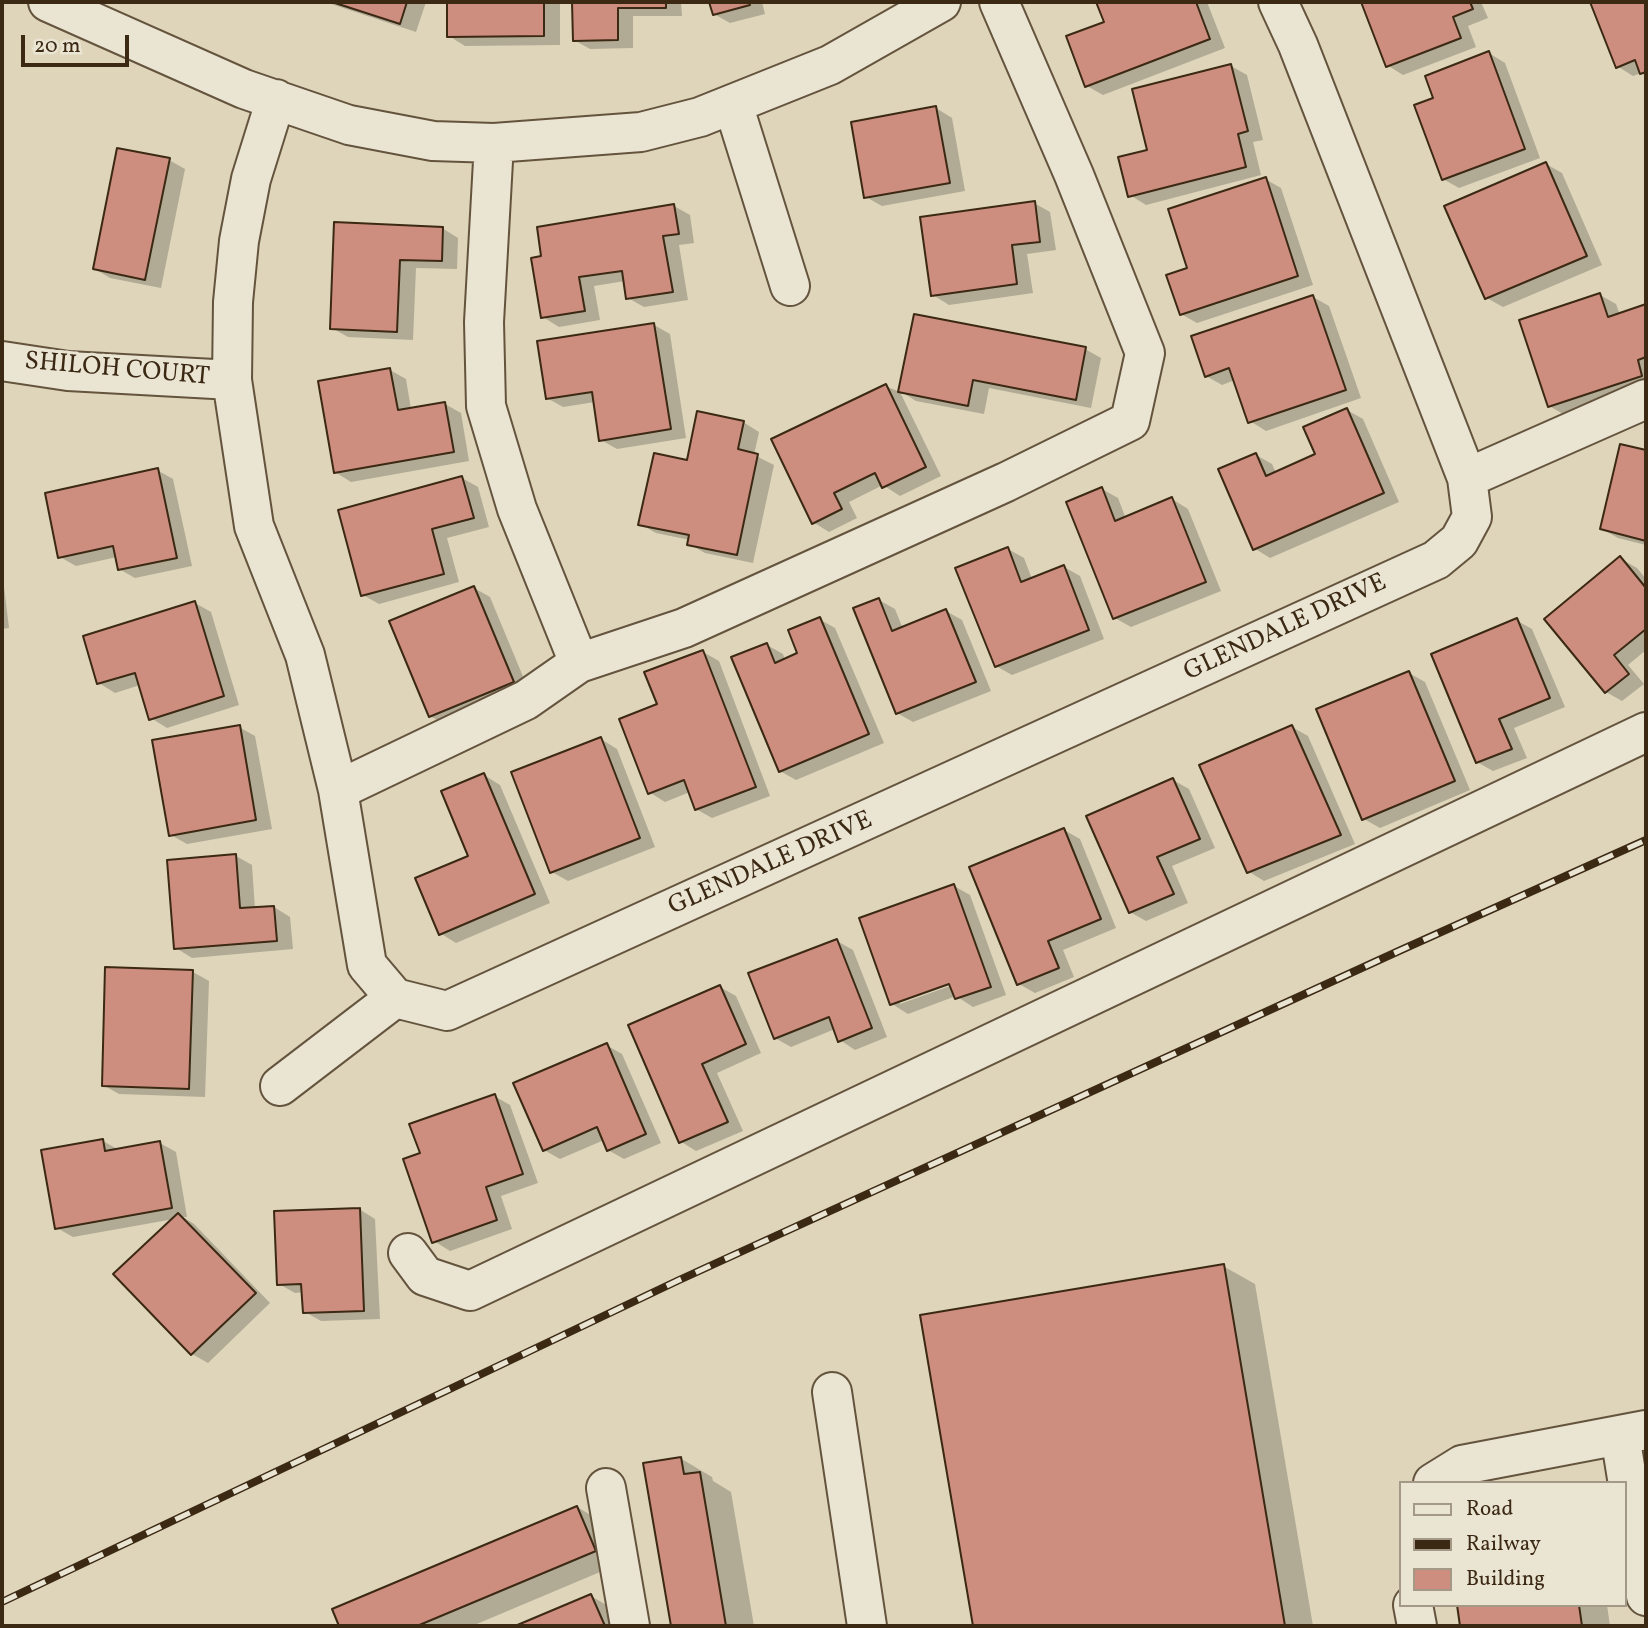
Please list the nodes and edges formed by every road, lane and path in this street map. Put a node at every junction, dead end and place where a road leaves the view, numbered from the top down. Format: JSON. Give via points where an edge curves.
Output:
{"nodes":[{"id":1,"x":48,"y":2,"type":"edge"},
{"id":2,"x":941,"y":2,"type":"edge"},
{"id":3,"x":999,"y":2,"type":"edge"},
{"id":4,"x":1278,"y":2,"type":"edge"},
{"id":5,"x":276,"y":99,"type":"junction"},
{"id":6,"x":733,"y":104,"type":"junction"},
{"id":7,"x":494,"y":143,"type":"junction"},
{"id":8,"x":790,"y":286,"type":"dead end"},
{"id":9,"x":2,"y":361,"type":"edge"},
{"id":10,"x":232,"y":380,"type":"junction"},
{"id":11,"x":1646,"y":399,"type":"edge"},
{"id":12,"x":1468,"y":478,"type":"junction"},
{"id":13,"x":579,"y":663,"type":"junction"},
{"id":14,"x":1646,"y":732,"type":"edge"},
{"id":15,"x":338,"y":790,"type":"junction"},
{"id":16,"x":395,"y":998,"type":"junction"},
{"id":17,"x":279,"y":1086,"type":"dead end"},
{"id":18,"x":408,"y":1252,"type":"dead end"},
{"id":19,"x":832,"y":1392,"type":"dead end"},
{"id":20,"x":1633,"y":1433,"type":"edge"},
{"id":21,"x":1436,"y":1481,"type":"edge"},
{"id":22,"x":606,"y":1488,"type":"dead end"},
{"id":23,"x":1646,"y":1596,"type":"edge"},
{"id":24,"x":1413,"y":1607,"type":"edge"},
{"id":25,"x":630,"y":1626,"type":"edge"},
{"id":26,"x":867,"y":1626,"type":"edge"},
{"id":27,"x":1417,"y":1626,"type":"edge"}],
"edges":[{"from":1,"to":5,"type":"street"},
{"from":2,"to":6,"type":"street","via":[[830,65]]},
{"from":3,"to":13,"type":"street","via":[[1146,353],[1130,421],[684,628]]},
{"from":4,"to":12,"type":"street","name":"GLENDALE DRIVE"},
{"from":5,"to":7,"type":"street","via":[[349,125],[433,141]]},
{"from":5,"to":10,"type":"street","via":[[251,179],[239,241]]},
{"from":6,"to":7,"type":"street","via":[[641,132]]},
{"from":6,"to":8,"type":"street"},
{"from":7,"to":13,"type":"street","via":[[484,322],[485,406],[517,509]]},
{"from":9,"to":10,"type":"street","name":"SHILOH COURT","via":[[68,371]]},
{"from":10,"to":15,"type":"street","via":[[254,526],[305,654]]},
{"from":11,"to":12,"type":"street"},
{"from":12,"to":16,"type":"street","name":"GLENDALE DRIVE","via":[[1472,517],[1459,541],[1436,560],[447,1011]]},
{"from":13,"to":15,"type":"street","via":[[526,700]]},
{"from":14,"to":18,"type":"street","via":[[470,1291],[425,1276]]},
{"from":15,"to":16,"type":"street","via":[[367,965]]},
{"from":16,"to":17,"type":"street"},
{"from":19,"to":26,"type":"street"},
{"from":20,"to":21,"type":"street","via":[[1462,1465]]},
{"from":20,"to":23,"type":"street"},
{"from":22,"to":25,"type":"street"},
{"from":24,"to":27,"type":"street"}]}
